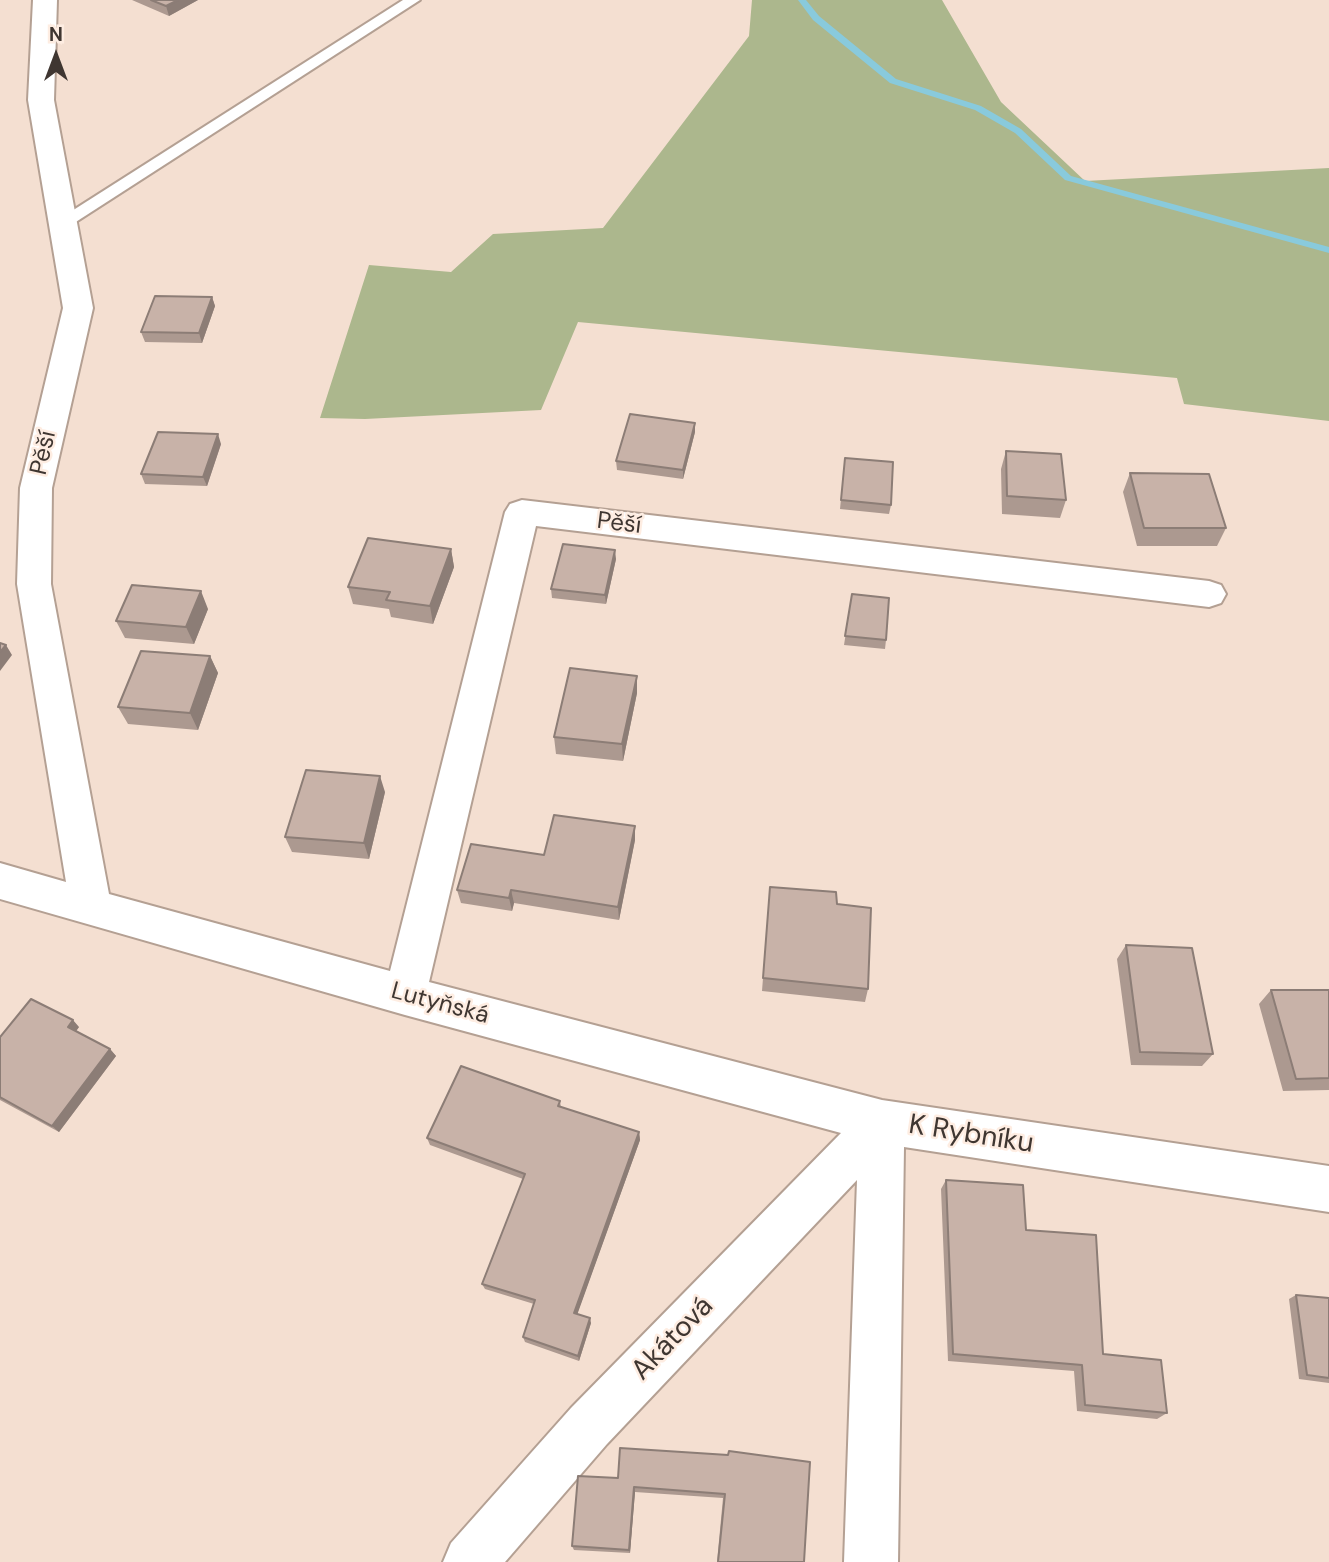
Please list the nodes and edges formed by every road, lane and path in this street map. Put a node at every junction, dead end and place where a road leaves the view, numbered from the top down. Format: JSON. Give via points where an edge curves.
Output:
{"nodes":[{"id":1,"x":45,"y":0,"type":"edge"},
{"id":2,"x":414,"y":0,"type":"edge"},
{"id":3,"x":62,"y":223,"type":"junction"},
{"id":4,"x":1209,"y":594,"type":"dead end"},
{"id":5,"x":0,"y":881,"type":"edge"},
{"id":6,"x":91,"y":908,"type":"junction"},
{"id":7,"x":405,"y":995,"type":"junction"},
{"id":8,"x":882,"y":1122,"type":"junction"},
{"id":9,"x":1329,"y":1189,"type":"edge"},
{"id":10,"x":470,"y":1562,"type":"edge"},
{"id":11,"x":871,"y":1562,"type":"edge"}],
"edges":[{"from":1,"to":3,"type":"street","name":"Pěší","via":[[41,100]]},
{"from":2,"to":3,"type":"lane"},
{"from":3,"to":6,"type":"street","name":"Pěší","via":[[78,308],[36,488],[34,584]]},
{"from":4,"to":7,"type":"street","name":"Pěší","via":[[522,512]]},
{"from":5,"to":6,"type":"street","name":"Lutyňská"},
{"from":6,"to":7,"type":"street","name":"Lutyňská"},
{"from":7,"to":8,"type":"street","name":"Lutyňská"},
{"from":8,"to":9,"type":"street","name":"K Rybníku"},
{"from":8,"to":10,"type":"street","name":"Akátová","via":[[589,1426]]},
{"from":8,"to":11,"type":"street","name":"K Rybníku"}]}
